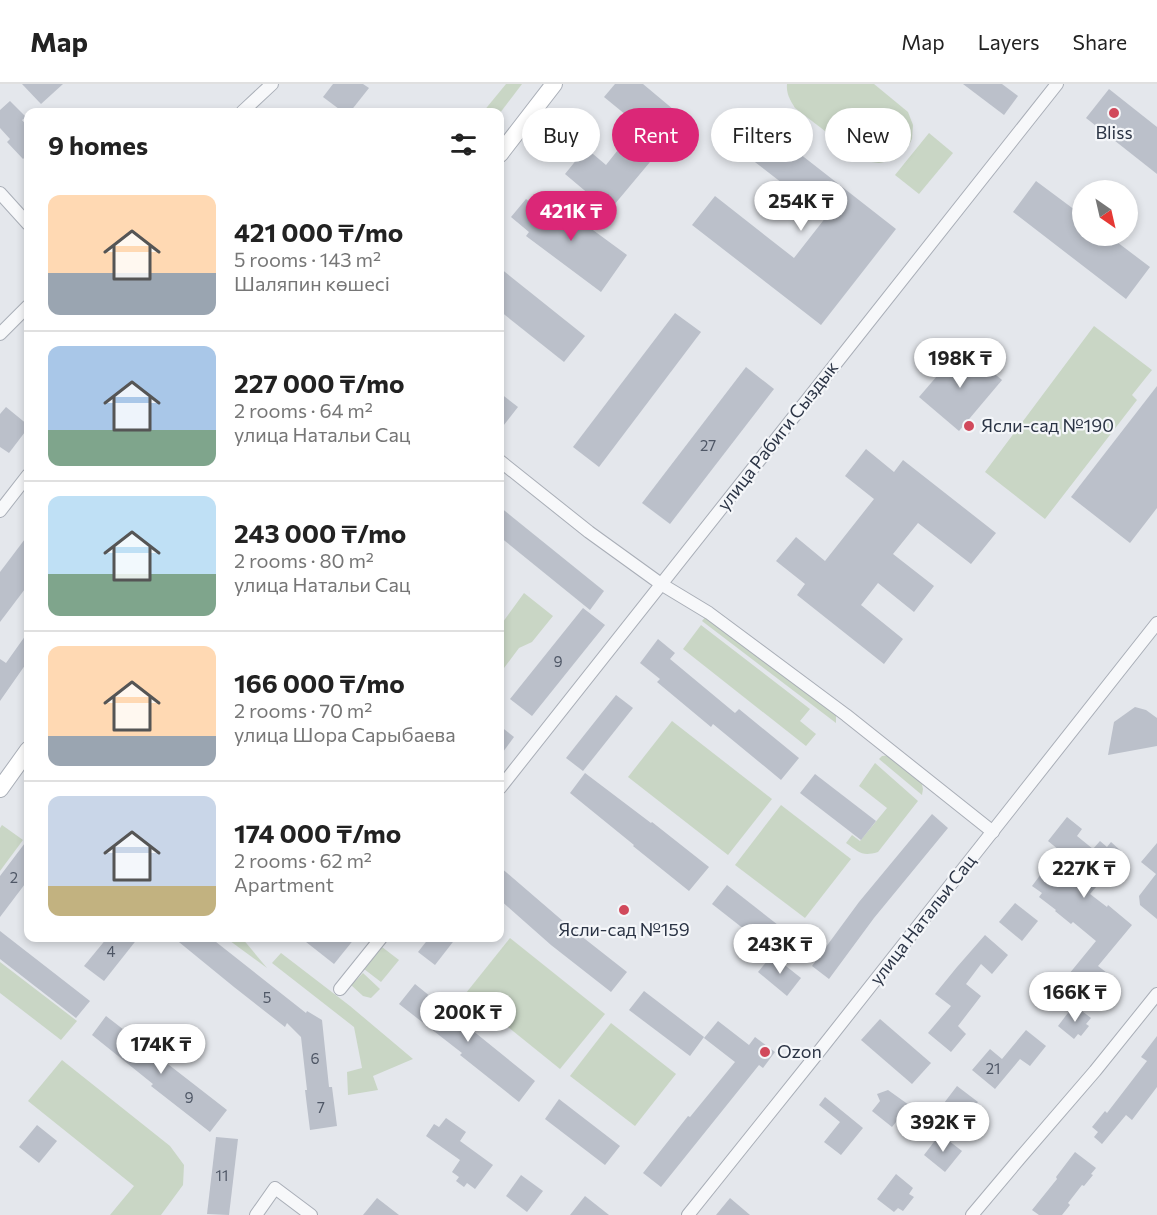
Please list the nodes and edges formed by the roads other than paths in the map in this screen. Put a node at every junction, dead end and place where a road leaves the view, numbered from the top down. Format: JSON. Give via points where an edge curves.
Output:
{"nodes":[{"id":1,"x":272,"y":84,"type":"edge"},
{"id":2,"x":554,"y":84,"type":"edge"},
{"id":3,"x":1057,"y":84,"type":"edge"},
{"id":4,"x":246,"y":108,"type":"edge"},
{"id":5,"x":504,"y":148,"type":"edge"},
{"id":6,"x":0,"y":193,"type":"edge"},
{"id":7,"x":24,"y":220,"type":"edge"},
{"id":8,"x":24,"y":310,"type":"edge"},
{"id":9,"x":0,"y":334,"type":"edge"},
{"id":10,"x":504,"y":464,"type":"edge"},
{"id":11,"x":24,"y":480,"type":"edge"},
{"id":12,"x":0,"y":511,"type":"edge"},
{"id":13,"x":661,"y":584,"type":"junction"},
{"id":14,"x":1157,"y":624,"type":"edge"},
{"id":15,"x":24,"y":756,"type":"edge"},
{"id":16,"x":504,"y":783,"type":"edge"},
{"id":17,"x":0,"y":789,"type":"edge"},
{"id":18,"x":993,"y":832,"type":"junction"},
{"id":19,"x":378,"y":942,"type":"edge"},
{"id":20,"x":340,"y":989,"type":"dead end"},
{"id":21,"x":1157,"y":994,"type":"edge"},
{"id":22,"x":256,"y":1215,"type":"edge"},
{"id":23,"x":311,"y":1215,"type":"edge"},
{"id":24,"x":688,"y":1215,"type":"edge"},
{"id":25,"x":972,"y":1215,"type":"edge"}],
"edges":[{"from":1,"to":4,"type":"street"},
{"from":2,"to":5,"type":"main road"},
{"from":3,"to":13,"type":"street","name":"улица Рабиги Сыздык"},
{"from":6,"to":7,"type":"street"},
{"from":8,"to":9,"type":"street"},
{"from":10,"to":13,"type":"street"},
{"from":11,"to":12,"type":"street"},
{"from":13,"to":16,"type":"street","name":"улица Рабиги Сыздык"},
{"from":13,"to":18,"type":"street","via":[[709,613],[846,715]]},
{"from":14,"to":18,"type":"street","name":"улица Натальи Сац"},
{"from":15,"to":17,"type":"main road"},
{"from":18,"to":24,"type":"street","name":"улица Натальи Сац"},
{"from":19,"to":20,"type":"street"},
{"from":21,"to":25,"type":"street"},
{"from":22,"to":23,"type":"street","via":[[275,1188]]}]}
